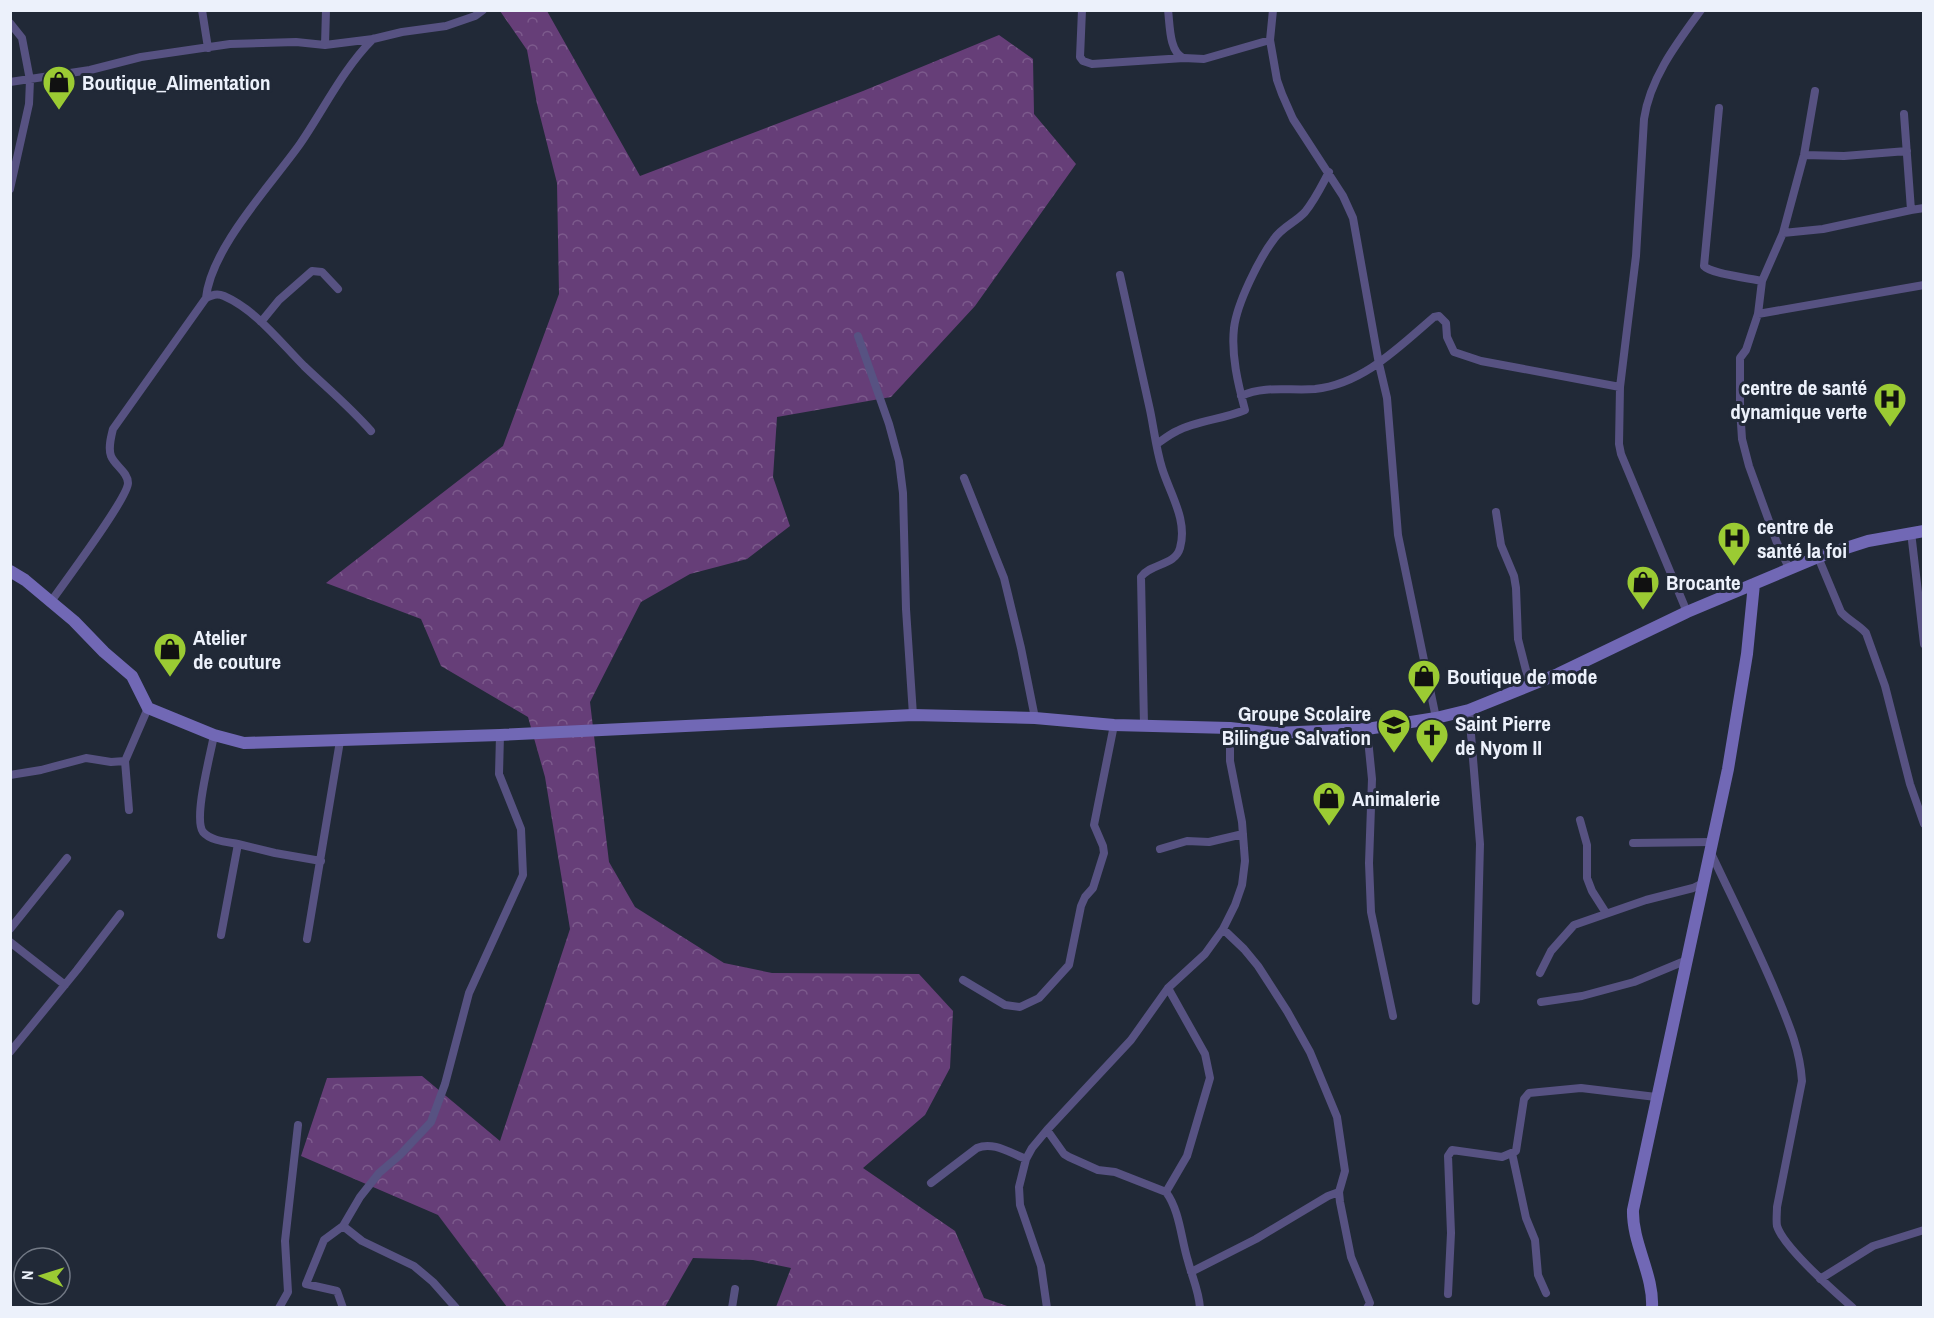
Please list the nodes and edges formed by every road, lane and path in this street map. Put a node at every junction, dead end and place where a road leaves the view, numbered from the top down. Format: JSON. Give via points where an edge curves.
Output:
{"nodes":[{"id":1,"x":202,"y":10,"type":"edge"},
{"id":2,"x":326,"y":10,"type":"edge"},
{"id":3,"x":483,"y":10,"type":"edge"},
{"id":4,"x":1082,"y":10,"type":"edge"},
{"id":5,"x":1168,"y":10,"type":"edge"},
{"id":6,"x":1273,"y":10,"type":"edge"},
{"id":7,"x":1701,"y":10,"type":"edge"},
{"id":8,"x":10,"y":22,"type":"edge"},
{"id":9,"x":373,"y":39,"type":"junction"},
{"id":10,"x":1270,"y":40,"type":"junction"},
{"id":11,"x":325,"y":45,"type":"junction"},
{"id":12,"x":208,"y":48,"type":"junction"},
{"id":13,"x":1184,"y":58,"type":"junction"},
{"id":14,"x":30,"y":80,"type":"junction"},
{"id":15,"x":10,"y":82,"type":"edge"},
{"id":16,"x":1815,"y":91,"type":"dead end"},
{"id":17,"x":1719,"y":108,"type":"dead end"},
{"id":18,"x":1904,"y":114,"type":"dead end"},
{"id":19,"x":1907,"y":151,"type":"junction"},
{"id":20,"x":15,"y":154,"type":"edge"},
{"id":21,"x":1804,"y":155,"type":"junction"},
{"id":22,"x":1329,"y":172,"type":"junction"},
{"id":23,"x":10,"y":189,"type":"edge"},
{"id":24,"x":1923,"y":208,"type":"edge"},
{"id":25,"x":1911,"y":210,"type":"junction"},
{"id":26,"x":1783,"y":233,"type":"junction"},
{"id":27,"x":1120,"y":275,"type":"dead end"},
{"id":28,"x":1762,"y":281,"type":"junction"},
{"id":29,"x":1923,"y":285,"type":"edge"},
{"id":30,"x":338,"y":289,"type":"dead end"},
{"id":31,"x":206,"y":298,"type":"junction"},
{"id":32,"x":1758,"y":314,"type":"junction"},
{"id":33,"x":261,"y":322,"type":"junction"},
{"id":34,"x":858,"y":336,"type":"dead end"},
{"id":35,"x":1379,"y":364,"type":"junction"},
{"id":36,"x":1620,"y":387,"type":"junction"},
{"id":37,"x":1242,"y":396,"type":"junction"},
{"id":38,"x":371,"y":431,"type":"dead end"},
{"id":39,"x":1157,"y":444,"type":"junction"},
{"id":40,"x":964,"y":478,"type":"dead end"},
{"id":41,"x":1496,"y":512,"type":"dead end"},
{"id":42,"x":1917,"y":532,"type":"edge"},
{"id":43,"x":1818,"y":556,"type":"junction"},
{"id":44,"x":1789,"y":568,"type":"junction"},
{"id":45,"x":10,"y":571,"type":"edge"},
{"id":46,"x":1754,"y":584,"type":"junction"},
{"id":47,"x":50,"y":603,"type":"junction"},
{"id":48,"x":1687,"y":612,"type":"junction"},
{"id":49,"x":1923,"y":644,"type":"edge"},
{"id":50,"x":1530,"y":686,"type":"junction"},
{"id":51,"x":148,"y":708,"type":"junction"},
{"id":52,"x":1469,"y":711,"type":"junction"},
{"id":53,"x":913,"y":715,"type":"junction"},
{"id":54,"x":1035,"y":718,"type":"junction"},
{"id":55,"x":1436,"y":718,"type":"junction"},
{"id":56,"x":1114,"y":725,"type":"junction"},
{"id":57,"x":1144,"y":725,"type":"junction"},
{"id":58,"x":1230,"y":728,"type":"junction"},
{"id":59,"x":1367,"y":729,"type":"junction"},
{"id":60,"x":214,"y":735,"type":"junction"},
{"id":61,"x":500,"y":735,"type":"junction"},
{"id":62,"x":340,"y":741,"type":"junction"},
{"id":63,"x":125,"y":761,"type":"junction"},
{"id":64,"x":10,"y":775,"type":"edge"},
{"id":65,"x":129,"y":810,"type":"dead end"},
{"id":66,"x":1580,"y":820,"type":"dead end"},
{"id":67,"x":1923,"y":824,"type":"edge"},
{"id":68,"x":1243,"y":834,"type":"junction"},
{"id":69,"x":1633,"y":843,"type":"dead end"},
{"id":70,"x":238,"y":844,"type":"junction"},
{"id":71,"x":1710,"y":846,"type":"junction"},
{"id":72,"x":1160,"y":849,"type":"dead end"},
{"id":73,"x":67,"y":858,"type":"dead end"},
{"id":74,"x":321,"y":861,"type":"junction"},
{"id":75,"x":1703,"y":883,"type":"junction"},
{"id":76,"x":1606,"y":913,"type":"junction"},
{"id":77,"x":120,"y":914,"type":"dead end"},
{"id":78,"x":10,"y":929,"type":"edge"},
{"id":79,"x":1223,"y":929,"type":"junction"},
{"id":80,"x":221,"y":935,"type":"dead end"},
{"id":81,"x":307,"y":939,"type":"dead end"},
{"id":82,"x":10,"y":942,"type":"edge"},
{"id":83,"x":1688,"y":960,"type":"junction"},
{"id":84,"x":1540,"y":972,"type":"dead end"},
{"id":85,"x":963,"y":980,"type":"dead end"},
{"id":86,"x":65,"y":985,"type":"junction"},
{"id":87,"x":1168,"y":988,"type":"junction"},
{"id":88,"x":1476,"y":1001,"type":"dead end"},
{"id":89,"x":1541,"y":1002,"type":"dead end"},
{"id":90,"x":1393,"y":1016,"type":"dead end"},
{"id":91,"x":10,"y":1052,"type":"edge"},
{"id":92,"x":1656,"y":1097,"type":"junction"},
{"id":93,"x":298,"y":1125,"type":"dead end"},
{"id":94,"x":1047,"y":1130,"type":"junction"},
{"id":95,"x":1512,"y":1153,"type":"junction"},
{"id":96,"x":1026,"y":1160,"type":"junction"},
{"id":97,"x":931,"y":1183,"type":"dead end"},
{"id":98,"x":1166,"y":1192,"type":"junction"},
{"id":99,"x":1339,"y":1192,"type":"junction"},
{"id":100,"x":343,"y":1226,"type":"junction"},
{"id":101,"x":1923,"y":1230,"type":"edge"},
{"id":102,"x":1191,"y":1272,"type":"junction"},
{"id":103,"x":1820,"y":1279,"type":"junction"},
{"id":104,"x":735,"y":1289,"type":"dead end"},
{"id":105,"x":1546,"y":1293,"type":"dead end"},
{"id":106,"x":1448,"y":1294,"type":"dead end"},
{"id":107,"x":279,"y":1308,"type":"edge"},
{"id":108,"x":343,"y":1308,"type":"edge"},
{"id":109,"x":456,"y":1308,"type":"edge"},
{"id":110,"x":732,"y":1308,"type":"edge"},
{"id":111,"x":1047,"y":1308,"type":"edge"},
{"id":112,"x":1200,"y":1308,"type":"edge"},
{"id":113,"x":1367,"y":1308,"type":"edge"},
{"id":114,"x":1652,"y":1308,"type":"edge"},
{"id":115,"x":1852,"y":1308,"type":"edge"}],
"edges":[{"from":1,"to":12,"type":"street"},
{"from":2,"to":11,"type":"street"},
{"from":3,"to":9,"type":"street","via":[[446,26]]},
{"from":4,"to":13,"type":"street","via":[[1080,57],[1086,63]]},
{"from":5,"to":13,"type":"street","via":[[1173,46],[1178,56]]},
{"from":6,"to":10,"type":"street"},
{"from":7,"to":36,"type":"street","via":[[1653,84],[1647,100],[1636,256]]},
{"from":8,"to":14,"type":"street","via":[[22,38]]},
{"from":9,"to":11,"type":"street"},
{"from":9,"to":31,"type":"street","via":[[351,64],[301,143],[226,246],[213,267]]},
{"from":10,"to":13,"type":"street","via":[[1204,59]]},
{"from":10,"to":22,"type":"street","via":[[1281,94]]},
{"from":11,"to":12,"type":"street","via":[[296,42]]},
{"from":12,"to":14,"type":"street"},
{"from":14,"to":15,"type":"street"},
{"from":14,"to":20,"type":"street","via":[[29,104]]},
{"from":16,"to":21,"type":"street"},
{"from":17,"to":28,"type":"street","via":[[1704,266],[1711,272]]},
{"from":18,"to":19,"type":"street"},
{"from":19,"to":21,"type":"street"},
{"from":19,"to":25,"type":"street"},
{"from":20,"to":23,"type":"street"},
{"from":21,"to":26,"type":"street"},
{"from":22,"to":35,"type":"street","via":[[1353,218]]},
{"from":22,"to":37,"type":"street","via":[[1304,213],[1274,239],[1249,284],[1234,327]]},
{"from":24,"to":25,"type":"street"},
{"from":25,"to":26,"type":"street","via":[[1823,229]]},
{"from":26,"to":28,"type":"street"},
{"from":27,"to":39,"type":"street"},
{"from":28,"to":32,"type":"street"},
{"from":29,"to":32,"type":"street"},
{"from":30,"to":33,"type":"street","via":[[322,273],[312,271]]},
{"from":31,"to":33,"type":"street","via":[[222,296]]},
{"from":31,"to":47,"type":"street","via":[[113,429],[111,455],[128,477],[128,486]]},
{"from":32,"to":44,"type":"street","via":[[1740,358],[1742,439]]},
{"from":33,"to":38,"type":"street"},
{"from":34,"to":53,"type":"street","via":[[899,461]]},
{"from":35,"to":36,"type":"street","via":[[1439,316],[1446,323],[1454,352],[1481,361]]},
{"from":35,"to":37,"type":"street","via":[[1328,387],[1260,390]]},
{"from":35,"to":55,"type":"street","via":[[1387,398],[1398,535]]},
{"from":36,"to":48,"type":"street","via":[[1621,454]]},
{"from":37,"to":39,"type":"street","via":[[1245,410],[1189,426]]},
{"from":39,"to":57,"type":"street","via":[[1179,512],[1181,532],[1176,555],[1141,577]]},
{"from":40,"to":54,"type":"street","via":[[1004,579]]},
{"from":41,"to":50,"type":"street","via":[[1501,545],[1514,576],[1518,639]]},
{"from":42,"to":43,"type":"main road"},
{"from":42,"to":49,"type":"street"},
{"from":43,"to":44,"type":"main road"},
{"from":43,"to":67,"type":"street","via":[[1841,612],[1866,633],[1885,686]]},
{"from":44,"to":46,"type":"main road"},
{"from":45,"to":47,"type":"main road"},
{"from":46,"to":48,"type":"main road"},
{"from":46,"to":71,"type":"main road","via":[[1739,707]]},
{"from":47,"to":51,"type":"main road","via":[[132,676]]},
{"from":48,"to":50,"type":"main road"},
{"from":50,"to":52,"type":"main road"},
{"from":51,"to":60,"type":"main road"},
{"from":51,"to":63,"type":"street"},
{"from":52,"to":55,"type":"main road"},
{"from":52,"to":88,"type":"street","via":[[1480,844]]},
{"from":53,"to":54,"type":"main road"},
{"from":53,"to":61,"type":"main road"},
{"from":54,"to":56,"type":"main road"},
{"from":55,"to":59,"type":"main road"},
{"from":56,"to":57,"type":"main road"},
{"from":56,"to":85,"type":"street","via":[[1094,825],[1104,853],[1093,888],[1081,906],[1069,965],[1039,998],[1020,1007],[1005,1005]]},
{"from":57,"to":58,"type":"main road"},
{"from":58,"to":59,"type":"main road","via":[[1275,733]]},
{"from":58,"to":68,"type":"street","via":[[1230,761]]},
{"from":59,"to":90,"type":"street","via":[[1372,779],[1371,912]]},
{"from":60,"to":62,"type":"main road","via":[[243,743]]},
{"from":60,"to":70,"type":"street","via":[[200,823],[211,838]]},
{"from":61,"to":62,"type":"main road"},
{"from":61,"to":100,"type":"street","via":[[499,774],[520,829],[523,875],[469,993],[431,1122],[379,1173]]},
{"from":62,"to":74,"type":"street"},
{"from":63,"to":64,"type":"street","via":[[86,758]]},
{"from":63,"to":65,"type":"street"},
{"from":66,"to":76,"type":"street","via":[[1587,845],[1587,878]]},
{"from":68,"to":72,"type":"street","via":[[1209,842],[1187,841]]},
{"from":68,"to":79,"type":"street","via":[[1242,885]]},
{"from":69,"to":71,"type":"street"},
{"from":70,"to":74,"type":"street"},
{"from":70,"to":80,"type":"street"},
{"from":71,"to":75,"type":"main road"},
{"from":71,"to":103,"type":"street","via":[[1795,1042],[1802,1081],[1777,1207],[1777,1226]]},
{"from":73,"to":78,"type":"street"},
{"from":74,"to":81,"type":"street"},
{"from":75,"to":76,"type":"street"},
{"from":75,"to":83,"type":"main road"},
{"from":76,"to":84,"type":"street","via":[[1568,930]]},
{"from":77,"to":86,"type":"street"},
{"from":79,"to":87,"type":"street","via":[[1205,954]]},
{"from":79,"to":99,"type":"street","via":[[1268,980],[1310,1052],[1339,1125],[1345,1171]]},
{"from":82,"to":86,"type":"street"},
{"from":83,"to":89,"type":"street","via":[[1634,982]]},
{"from":83,"to":92,"type":"main road"},
{"from":86,"to":91,"type":"street"},
{"from":87,"to":94,"type":"street","via":[[1131,1040]]},
{"from":87,"to":98,"type":"street","via":[[1205,1054],[1210,1078],[1187,1156]]},
{"from":92,"to":95,"type":"street","via":[[1581,1088],[1529,1093],[1524,1099],[1518,1146]]},
{"from":92,"to":114,"type":"main road","via":[[1632,1223]]},
{"from":93,"to":107,"type":"street","via":[[285,1241],[288,1292]]},
{"from":94,"to":96,"type":"street"},
{"from":94,"to":98,"type":"street","via":[[1069,1157]]},
{"from":95,"to":105,"type":"street","via":[[1526,1218],[1535,1240],[1538,1275]]},
{"from":95,"to":106,"type":"street","via":[[1502,1157],[1449,1152]]},
{"from":96,"to":97,"type":"street","via":[[985,1144]]},
{"from":96,"to":111,"type":"street","via":[[1019,1187],[1020,1205],[1041,1266]]},
{"from":98,"to":102,"type":"street","via":[[1175,1209]]},
{"from":99,"to":102,"type":"street"},
{"from":99,"to":113,"type":"street","via":[[1351,1257],[1370,1303]]},
{"from":100,"to":108,"type":"street","via":[[324,1240],[306,1284],[337,1291]]},
{"from":100,"to":109,"type":"street","via":[[362,1241],[414,1266]]},
{"from":101,"to":103,"type":"street","via":[[1873,1246]]},
{"from":102,"to":112,"type":"street"},
{"from":103,"to":115,"type":"street"},
{"from":104,"to":110,"type":"street"}]}
